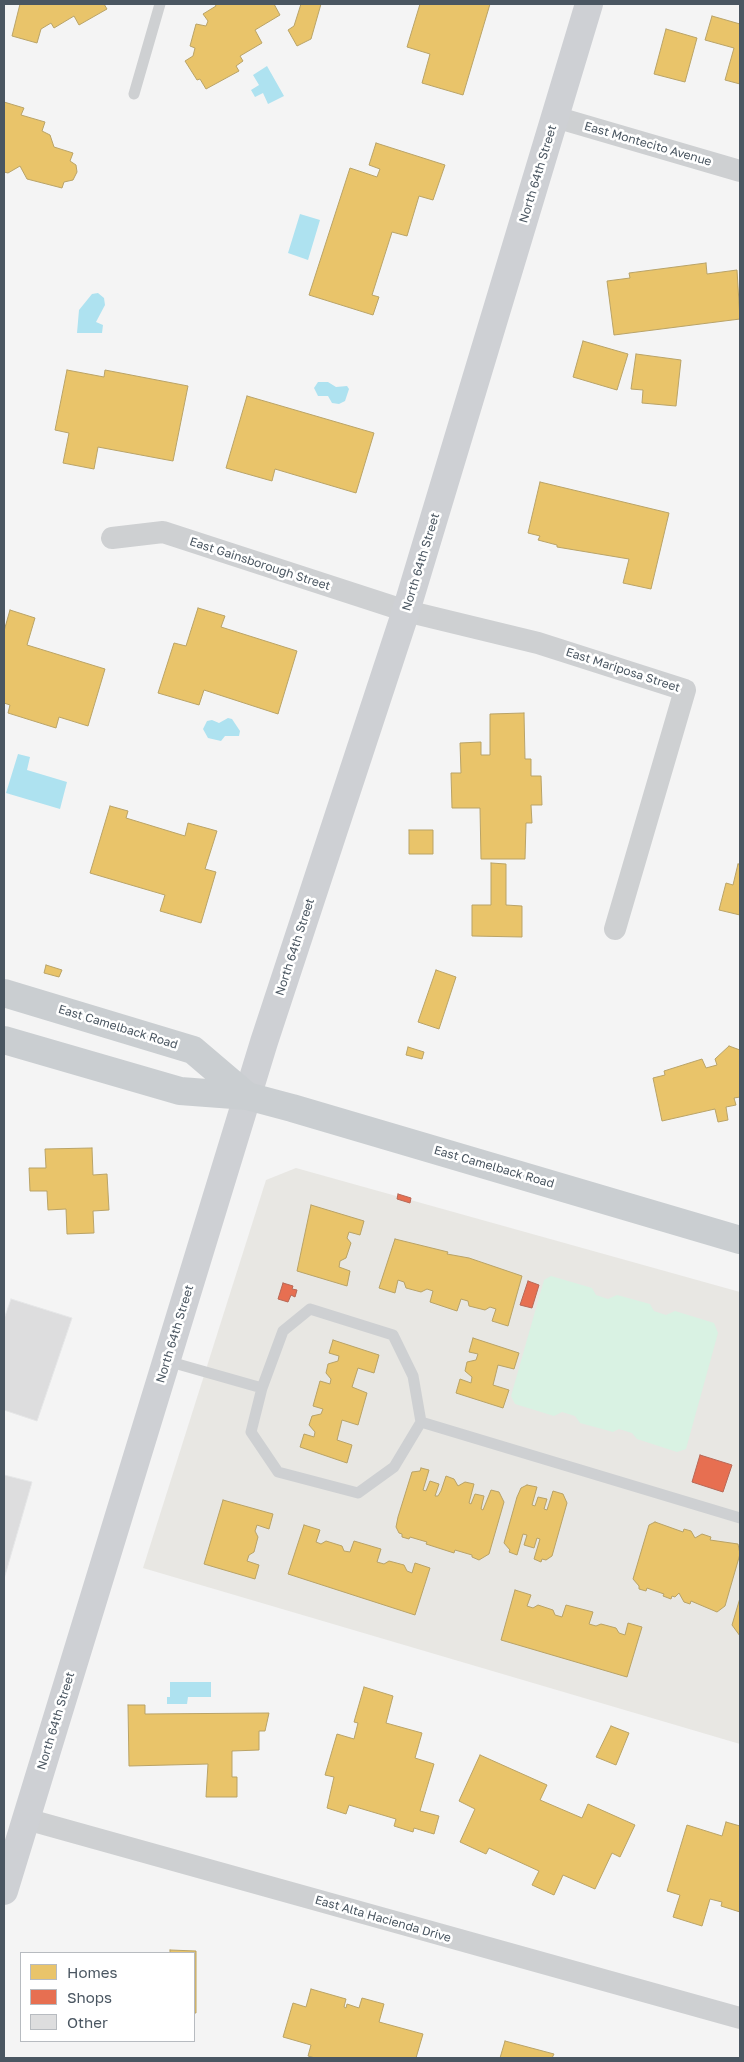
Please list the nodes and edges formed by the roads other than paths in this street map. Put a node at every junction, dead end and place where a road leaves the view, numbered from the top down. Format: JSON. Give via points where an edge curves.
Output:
{"nodes":[{"id":1,"x":160,"y":4,"type":"edge"},
{"id":2,"x":589,"y":4,"type":"edge"},
{"id":3,"x":134,"y":94,"type":"dead end"},
{"id":4,"x":555,"y":117,"type":"junction"},
{"id":5,"x":740,"y":171,"type":"edge"},
{"id":6,"x":112,"y":538,"type":"dead end"},
{"id":7,"x":406,"y":611,"type":"junction"},
{"id":8,"x":616,"y":929,"type":"dead end"},
{"id":9,"x":4,"y":993,"type":"edge"},
{"id":10,"x":4,"y":1040,"type":"edge"},
{"id":11,"x":247,"y":1096,"type":"junction"},
{"id":12,"x":740,"y":1240,"type":"edge"},
{"id":13,"x":167,"y":1360,"type":"junction"},
{"id":14,"x":262,"y":1388,"type":"junction"},
{"id":15,"x":420,"y":1422,"type":"junction"},
{"id":16,"x":740,"y":1518,"type":"edge"},
{"id":17,"x":26,"y":1820,"type":"junction"},
{"id":18,"x":4,"y":1892,"type":"edge"},
{"id":19,"x":740,"y":2018,"type":"edge"}],
"edges":[{"from":1,"to":3,"type":"lane"},
{"from":2,"to":4,"type":"street","name":"North 64th Street"},
{"from":4,"to":5,"type":"street","name":"East Montecito Avenue"},
{"from":4,"to":7,"type":"street","name":"North 64th Street"},
{"from":6,"to":7,"type":"street","name":"East Gainsborough Street","via":[[163,532]]},
{"from":7,"to":8,"type":"street","name":"East Mariposa Street","via":[[538,643],[685,690]]},
{"from":7,"to":11,"type":"street","name":"North 64th Street"},
{"from":9,"to":11,"type":"main road","name":"East Camelback Road","via":[[193,1050]]},
{"from":10,"to":11,"type":"main road","name":"East Camelback Road","via":[[180,1091]]},
{"from":11,"to":12,"type":"main road","name":"East Camelback Road"},
{"from":11,"to":13,"type":"street","name":"North 64th Street"},
{"from":13,"to":14,"type":"lane"},
{"from":13,"to":17,"type":"street","name":"North 64th Street"},
{"from":14,"to":15,"type":"lane","via":[[251,1432],[278,1472],[358,1492],[394,1467]]},
{"from":14,"to":15,"type":"lane","via":[[283,1331],[310,1309],[393,1335],[413,1376]]},
{"from":15,"to":16,"type":"lane"},
{"from":17,"to":18,"type":"street","name":"North 64th Street"},
{"from":17,"to":19,"type":"street","name":"East Alta Hacienda Drive"}]}
